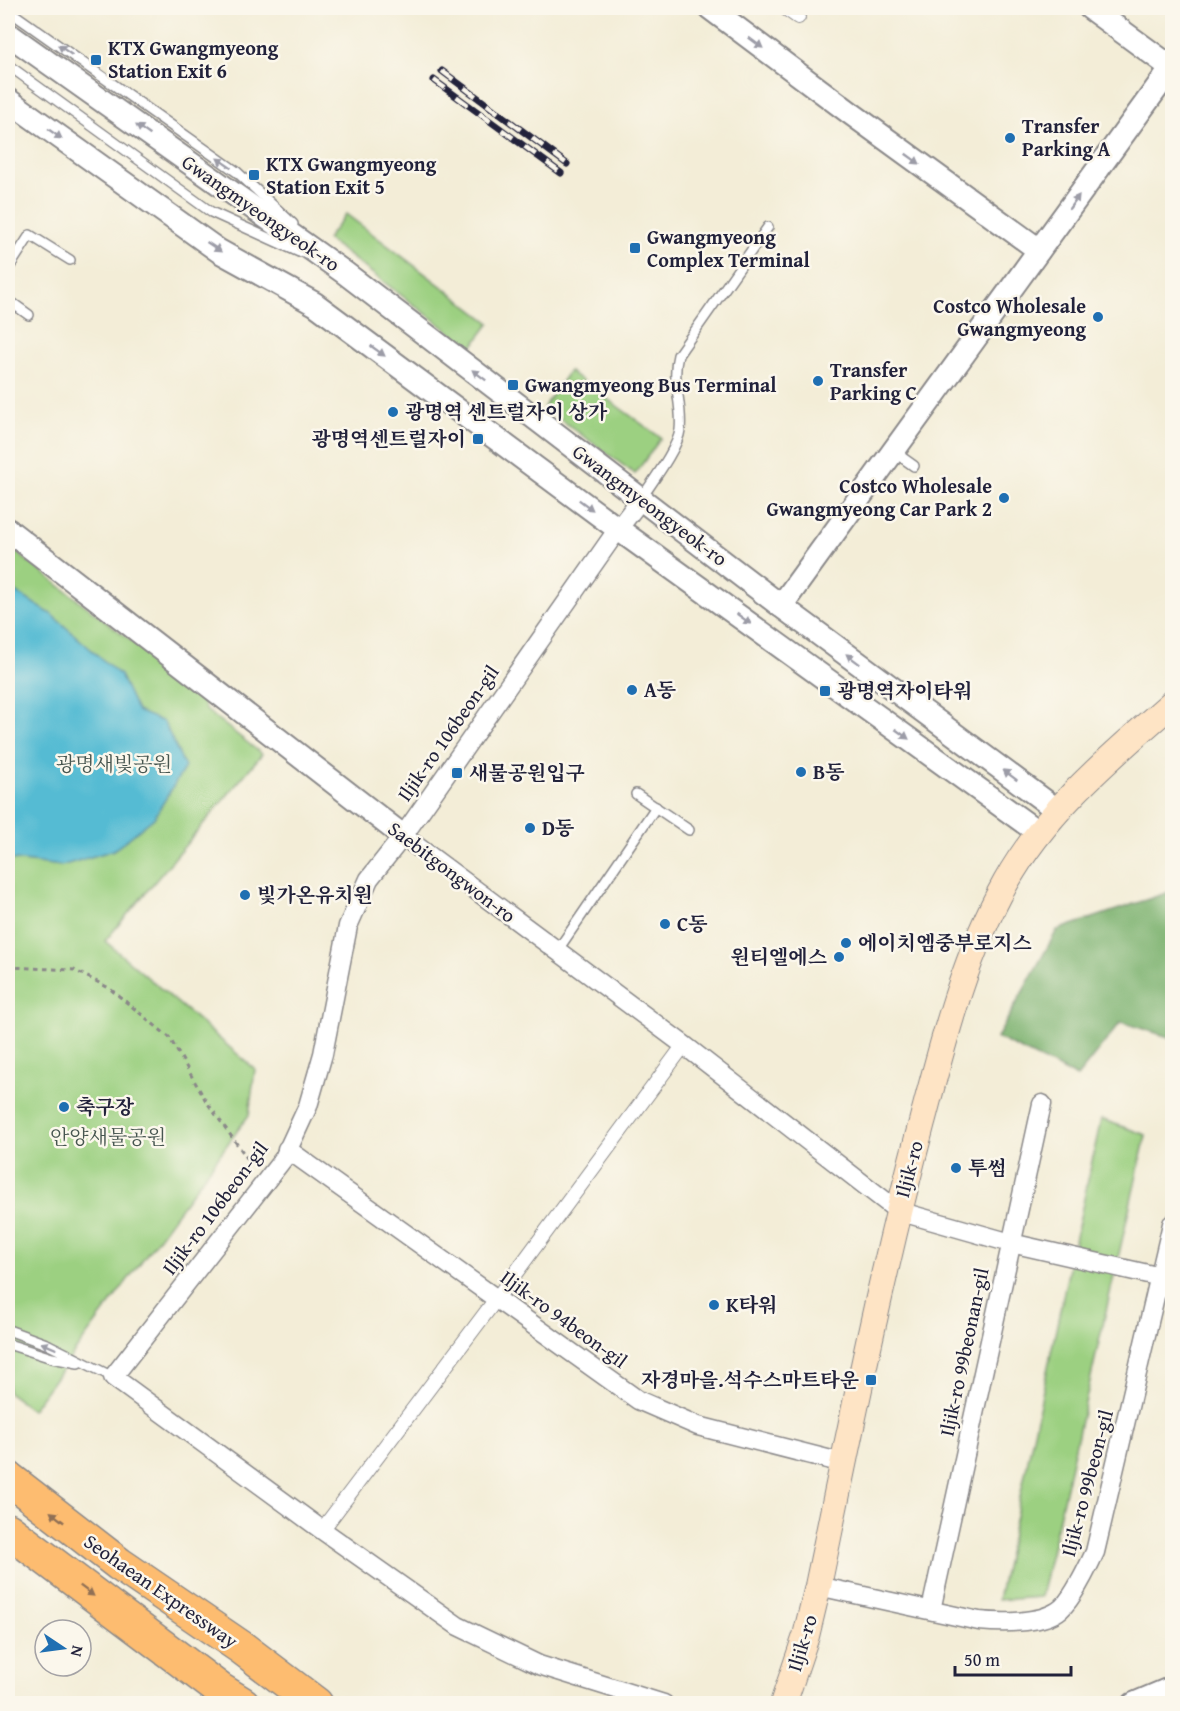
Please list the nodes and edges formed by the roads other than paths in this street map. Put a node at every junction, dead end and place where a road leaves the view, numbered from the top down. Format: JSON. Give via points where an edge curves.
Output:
{"nodes":[{"id":1,"x":710,"y":8,"type":"edge"},
{"id":2,"x":785,"y":8,"type":"edge"},
{"id":3,"x":1090,"y":8,"type":"edge"},
{"id":4,"x":8,"y":10,"type":"edge"},
{"id":5,"x":798,"y":17,"type":"dead end"},
{"id":6,"x":8,"y":34,"type":"edge"},
{"id":7,"x":8,"y":66,"type":"edge"},
{"id":8,"x":1172,"y":68,"type":"edge"},
{"id":9,"x":8,"y":102,"type":"edge"},
{"id":10,"x":768,"y":227,"type":"dead end"},
{"id":11,"x":1039,"y":250,"type":"junction"},
{"id":12,"x":70,"y":260,"type":"dead end"},
{"id":13,"x":8,"y":270,"type":"edge"},
{"id":14,"x":345,"y":273,"type":"junction"},
{"id":15,"x":8,"y":300,"type":"edge"},
{"id":16,"x":29,"y":315,"type":"dead end"},
{"id":17,"x":893,"y":451,"type":"junction"},
{"id":18,"x":914,"y":466,"type":"dead end"},
{"id":19,"x":641,"y":499,"type":"junction"},
{"id":20,"x":618,"y":529,"type":"junction"},
{"id":21,"x":8,"y":531,"type":"edge"},
{"id":22,"x":781,"y":606,"type":"junction"},
{"id":23,"x":1173,"y":703,"type":"edge"},
{"id":24,"x":636,"y":794,"type":"dead end"},
{"id":25,"x":656,"y":807,"type":"junction"},
{"id":26,"x":1057,"y":810,"type":"junction"},
{"id":27,"x":689,"y":830,"type":"dead end"},
{"id":28,"x":1039,"y":833,"type":"junction"},
{"id":29,"x":403,"y":836,"type":"junction"},
{"id":30,"x":557,"y":951,"type":"junction"},
{"id":31,"x":684,"y":1045,"type":"junction"},
{"id":32,"x":1042,"y":1104,"type":"dead end"},
{"id":33,"x":287,"y":1149,"type":"junction"},
{"id":34,"x":898,"y":1211,"type":"junction"},
{"id":35,"x":1173,"y":1224,"type":"edge"},
{"id":36,"x":1011,"y":1243,"type":"junction"},
{"id":37,"x":1161,"y":1277,"type":"junction"},
{"id":38,"x":497,"y":1298,"type":"junction"},
{"id":39,"x":8,"y":1330,"type":"edge"},
{"id":40,"x":8,"y":1344,"type":"edge"},
{"id":41,"x":89,"y":1365,"type":"junction"},
{"id":42,"x":113,"y":1377,"type":"junction"},
{"id":43,"x":843,"y":1463,"type":"junction"},
{"id":44,"x":8,"y":1478,"type":"edge"},
{"id":45,"x":8,"y":1530,"type":"edge"},
{"id":46,"x":322,"y":1530,"type":"junction"},
{"id":47,"x":818,"y":1586,"type":"junction"},
{"id":48,"x":931,"y":1610,"type":"junction"},
{"id":49,"x":242,"y":1648,"type":"junction"},
{"id":50,"x":1173,"y":1688,"type":"edge"},
{"id":51,"x":234,"y":1699,"type":"edge"},
{"id":52,"x":316,"y":1704,"type":"edge"},
{"id":53,"x":342,"y":1704,"type":"edge"},
{"id":54,"x":664,"y":1704,"type":"edge"},
{"id":55,"x":783,"y":1704,"type":"edge"},
{"id":56,"x":1134,"y":1704,"type":"edge"}],
"edges":[{"from":1,"to":11,"type":"street","one_way":true},
{"from":2,"to":5,"type":"street"},
{"from":3,"to":8,"type":"street"},
{"from":14,"to":4,"type":"lane","one_way":true,"via":[[237,172]]},
{"from":14,"to":6,"type":"street","name":"Gwangmyeongyeok-ro","one_way":true},
{"from":7,"to":14,"type":"lane","via":[[211,212]]},
{"from":11,"to":8,"type":"street","one_way":true},
{"from":9,"to":20,"type":"street","name":"Gwangmyeongyeok-ro","one_way":true,"via":[[219,250],[315,304]]},
{"from":10,"to":19,"type":"lane","via":[[678,355],[674,377],[680,431]]},
{"from":11,"to":17,"type":"street"},
{"from":12,"to":13,"type":"lane","via":[[30,235]]},
{"from":19,"to":14,"type":"street","name":"Gwangmyeongyeok-ro","one_way":true},
{"from":15,"to":16,"type":"lane"},
{"from":17,"to":18,"type":"lane"},
{"from":17,"to":22,"type":"street"},
{"from":19,"to":20,"type":"street","name":"Iljik-ro 106beon-gil"},
{"from":19,"to":22,"type":"street","name":"Gwangmyeongyeok-ro"},
{"from":20,"to":28,"type":"street","name":"Gwangmyeongyeok-ro","one_way":true},
{"from":20,"to":29,"type":"street","name":"Iljik-ro 106beon-gil"},
{"from":21,"to":29,"type":"street","name":"Saebitgongwon-ro"},
{"from":26,"to":22,"type":"street","name":"Gwangmyeongyeok-ro","one_way":true},
{"from":23,"to":26,"type":"main road","name":"Iljik-ro"},
{"from":24,"to":25,"type":"lane"},
{"from":25,"to":27,"type":"lane"},
{"from":25,"to":30,"type":"lane"},
{"from":26,"to":28,"type":"main road","name":"Iljik-ro"},
{"from":28,"to":34,"type":"main road","name":"Iljik-ro","via":[[1007,880],[974,946],[947,1027]]},
{"from":29,"to":30,"type":"street","name":"Saebitgongwon-ro"},
{"from":29,"to":33,"type":"street","name":"Iljik-ro 106beon-gil","via":[[369,879],[348,926],[323,1054],[308,1106]]},
{"from":30,"to":31,"type":"street","name":"Saebitgongwon-ro"},
{"from":31,"to":34,"type":"street","name":"Saebitgongwon-ro"},
{"from":31,"to":38,"type":"street"},
{"from":32,"to":36,"type":"street","name":"Iljik-ro 99beonan-gil"},
{"from":33,"to":38,"type":"street","name":"Iljik-ro 94beon-gil"},
{"from":33,"to":42,"type":"street","name":"Iljik-ro 106beon-gil","via":[[284,1158]]},
{"from":34,"to":36,"type":"street"},
{"from":34,"to":43,"type":"main road","name":"Iljik-ro"},
{"from":35,"to":37,"type":"street","name":"Iljik-ro 99beon-gil"},
{"from":36,"to":37,"type":"street"},
{"from":36,"to":48,"type":"street","name":"Iljik-ro 99beonan-gil"},
{"from":37,"to":48,"type":"street","name":"Iljik-ro 99beon-gil","via":[[1095,1552],[1082,1580],[1058,1611],[1036,1619],[987,1622]]},
{"from":38,"to":43,"type":"street","name":"Iljik-ro 94beon-gil","via":[[638,1400],[698,1426]]},
{"from":38,"to":46,"type":"street"},
{"from":41,"to":39,"type":"lane","one_way":true},
{"from":40,"to":41,"type":"lane"},
{"from":41,"to":42,"type":"lane"},
{"from":42,"to":46,"type":"street"},
{"from":43,"to":47,"type":"main road","name":"Iljik-ro"},
{"from":49,"to":44,"type":"highway","name":"Seohaean Expressway","one_way":true,"via":[[120,1564]]},
{"from":45,"to":51,"type":"highway","name":"Seohaean Expressway","one_way":true},
{"from":46,"to":54,"type":"street","via":[[458,1626],[539,1665]]},
{"from":47,"to":48,"type":"street","name":"Iljik-ro 99beon-gil"},
{"from":47,"to":55,"type":"main road","name":"Iljik-ro"},
{"from":49,"to":52,"type":"highway","name":"Seohaean Expressway"},
{"from":49,"to":53,"type":"highway"},
{"from":50,"to":56,"type":"street"}]}
